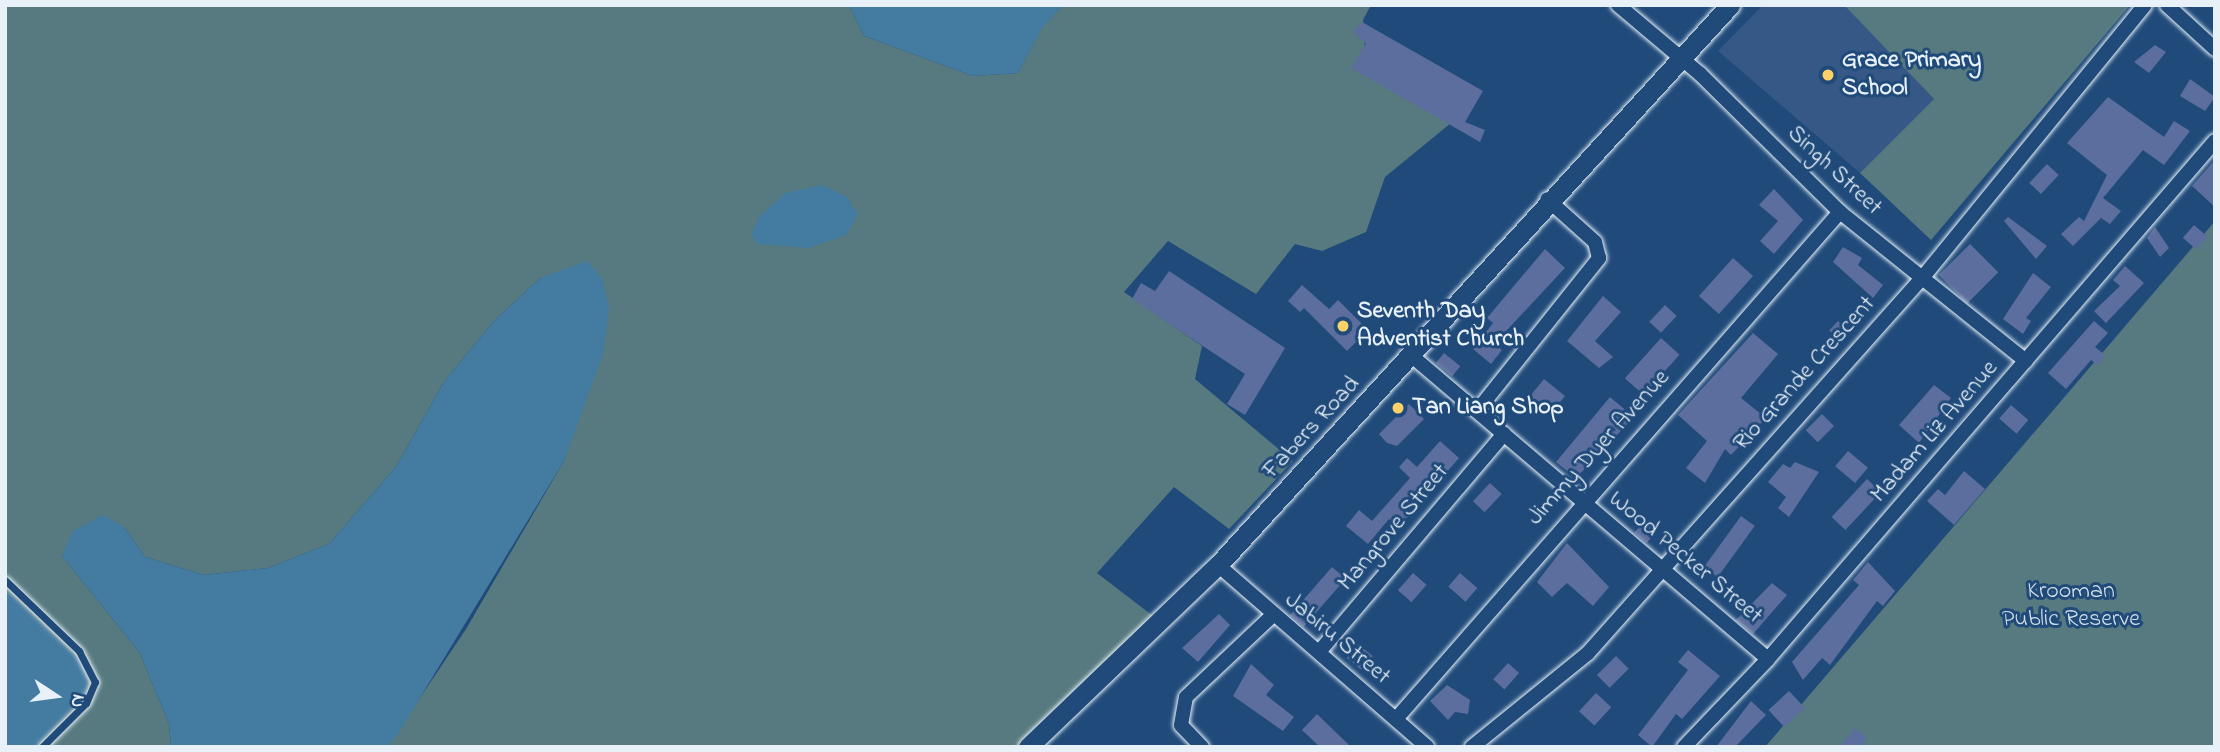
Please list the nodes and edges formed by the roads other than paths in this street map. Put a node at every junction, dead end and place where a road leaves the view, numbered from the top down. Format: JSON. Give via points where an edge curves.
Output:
{"nodes":[{"id":1,"x":1618,"y":5,"type":"edge"},
{"id":2,"x":1730,"y":5,"type":"edge"},
{"id":3,"x":2145,"y":5,"type":"edge"},
{"id":4,"x":2167,"y":5,"type":"edge"},
{"id":5,"x":2215,"y":49,"type":"edge"},
{"id":6,"x":1683,"y":61,"type":"junction"},
{"id":7,"x":2215,"y":141,"type":"edge"},
{"id":8,"x":1547,"y":199,"type":"junction"},
{"id":9,"x":1840,"y":212,"type":"junction"},
{"id":10,"x":1923,"y":277,"type":"junction"},
{"id":11,"x":1412,"y":356,"type":"junction"},
{"id":12,"x":2026,"y":361,"type":"junction"},
{"id":13,"x":1477,"y":411,"type":"junction"},
{"id":14,"x":1504,"y":434,"type":"junction"},
{"id":15,"x":1581,"y":500,"type":"junction"},
{"id":16,"x":1218,"y":565,"type":"junction"},
{"id":17,"x":1662,"y":569,"type":"junction"},
{"id":18,"x":5,"y":580,"type":"edge"},
{"id":19,"x":1273,"y":615,"type":"junction"},
{"id":20,"x":1319,"y":652,"type":"junction"},
{"id":21,"x":1768,"y":659,"type":"junction"},
{"id":22,"x":1396,"y":719,"type":"junction"},
{"id":23,"x":42,"y":747,"type":"edge"},
{"id":24,"x":1028,"y":747,"type":"edge"},
{"id":25,"x":1202,"y":747,"type":"edge"},
{"id":26,"x":1427,"y":747,"type":"edge"},
{"id":27,"x":1472,"y":747,"type":"edge"},
{"id":28,"x":1684,"y":747,"type":"edge"}],
"edges":[{"from":1,"to":6,"type":"street","name":"Singh Street"},
{"from":2,"to":6,"type":"main road","name":"Fabers Road"},
{"from":3,"to":10,"type":"street","name":"Rio Grande Crescent"},
{"from":4,"to":5,"type":"street"},
{"from":6,"to":8,"type":"main road","name":"Fabers Road"},
{"from":6,"to":9,"type":"street","name":"Singh Street"},
{"from":7,"to":12,"type":"street","name":"Madam Liz Avenue"},
{"from":8,"to":11,"type":"main road","name":"Fabers Road"},
{"from":8,"to":13,"type":"street","via":[[1595,242],[1599,258]]},
{"from":9,"to":10,"type":"street","name":"Singh Street"},
{"from":9,"to":15,"type":"street","name":"Jimmy Dyer Avenue"},
{"from":10,"to":12,"type":"street","name":"Singh Street"},
{"from":10,"to":17,"type":"street","name":"Rio Grande Crescent"},
{"from":11,"to":13,"type":"street","name":"Wood Pecker Street"},
{"from":11,"to":16,"type":"main road","name":"Fabers Road"},
{"from":12,"to":21,"type":"street","name":"Madam Liz Avenue"},
{"from":13,"to":14,"type":"street","name":"Wood Pecker Street"},
{"from":14,"to":15,"type":"street","name":"Wood Pecker Street"},
{"from":14,"to":20,"type":"street","name":"Mangrove Street"},
{"from":15,"to":17,"type":"street","name":"Wood Pecker Street"},
{"from":15,"to":22,"type":"street","name":"Jimmy Dyer Avenue"},
{"from":16,"to":19,"type":"street","name":"Jabiru Street"},
{"from":16,"to":24,"type":"main road","name":"Fabers Road"},
{"from":17,"to":21,"type":"street","name":"Wood Pecker Street"},
{"from":17,"to":27,"type":"street","name":"Rio Grande Crescent","via":[[1578,663]]},
{"from":18,"to":23,"type":"lane","via":[[79,651],[94,682],[86,703]]},
{"from":19,"to":20,"type":"street","name":"Jabiru Street"},
{"from":19,"to":25,"type":"street","via":[[1186,697],[1181,725]]},
{"from":20,"to":22,"type":"street","name":"Jabiru Street"},
{"from":21,"to":28,"type":"street","name":"Madam Liz Avenue"},
{"from":22,"to":26,"type":"street","name":"Jabiru Street"}]}
